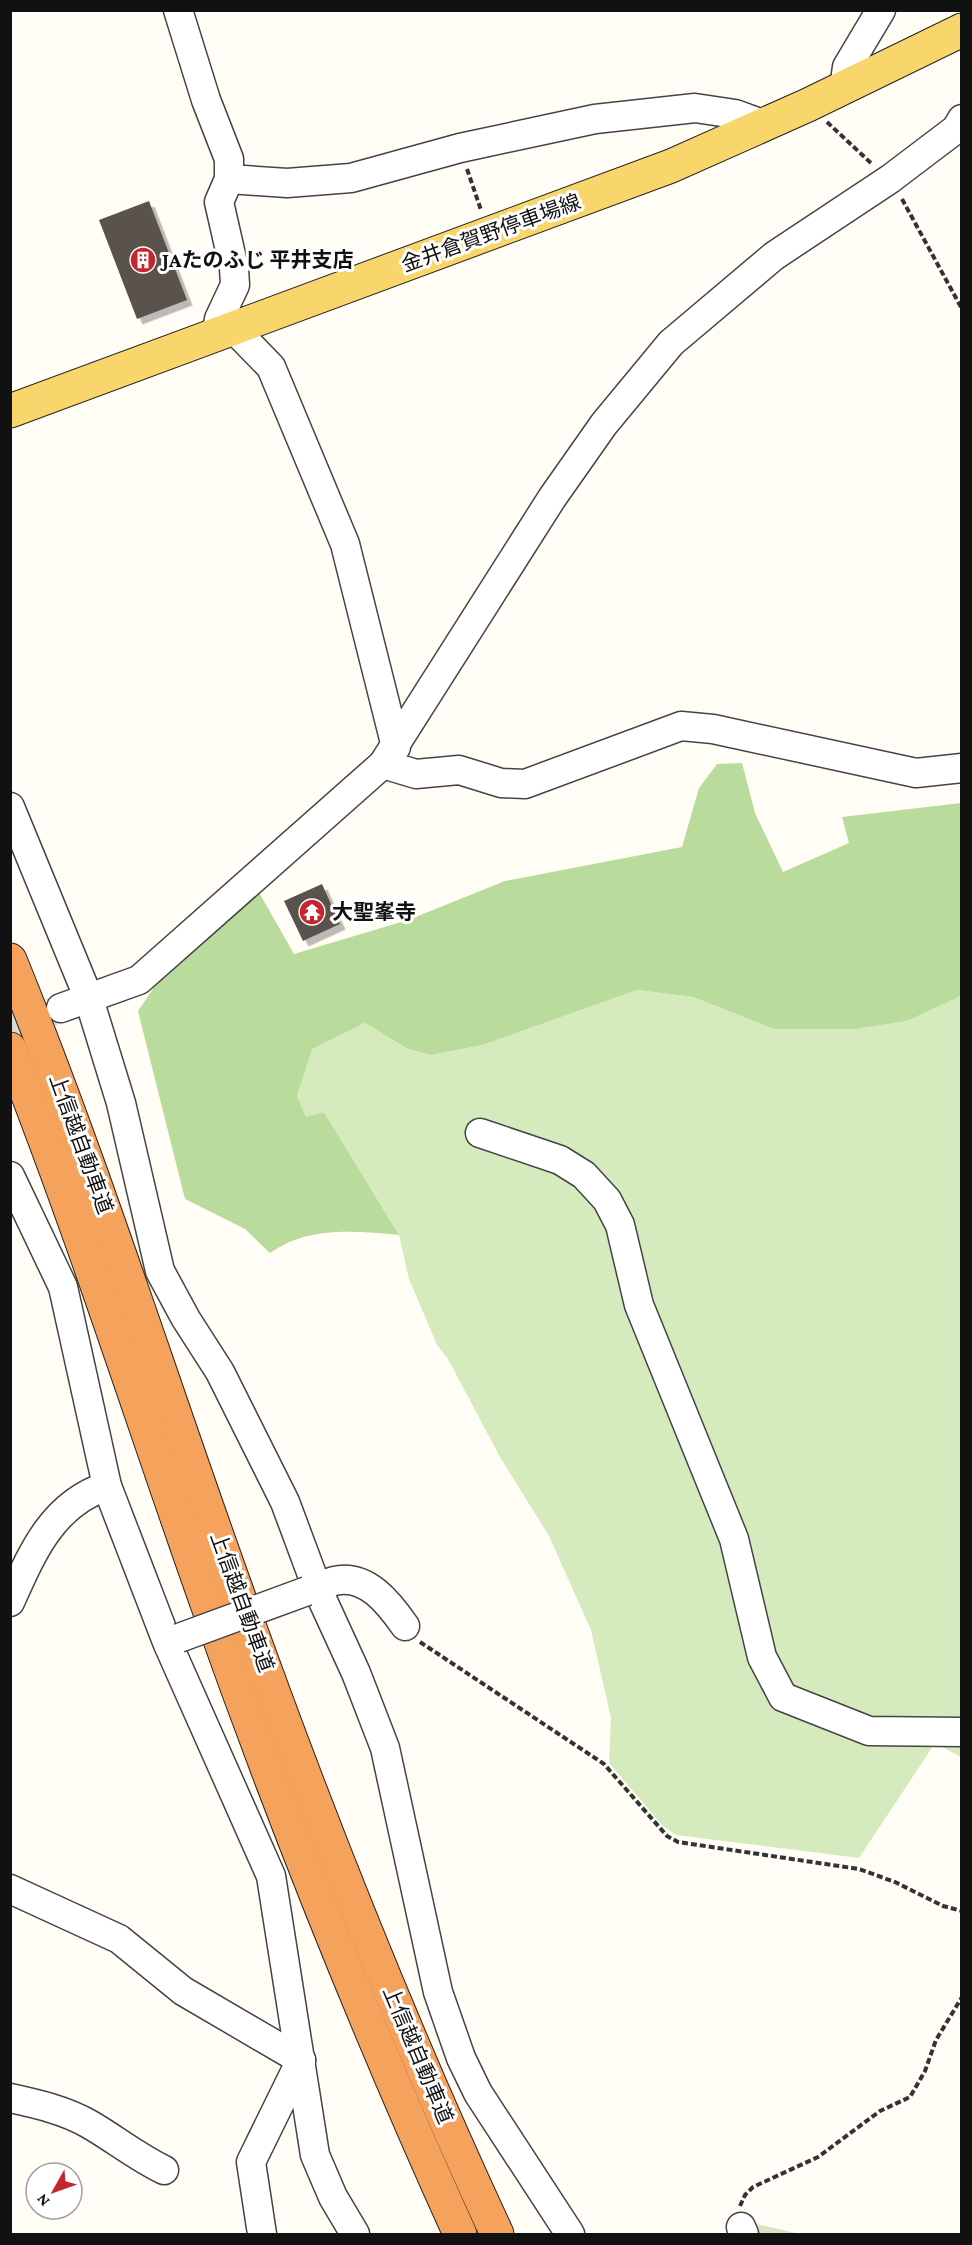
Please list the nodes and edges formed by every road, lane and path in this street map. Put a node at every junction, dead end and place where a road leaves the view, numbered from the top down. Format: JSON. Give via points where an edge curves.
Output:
{"nodes":[{"id":1,"x":178,"y":10,"type":"edge"},
{"id":2,"x":881,"y":10,"type":"edge"},
{"id":3,"x":962,"y":30,"type":"edge"},
{"id":4,"x":844,"y":88,"type":"junction"},
{"id":5,"x":961,"y":120,"type":"edge"},
{"id":6,"x":765,"y":125,"type":"junction"},
{"id":7,"x":460,"y":148,"type":"junction"},
{"id":8,"x":229,"y":179,"type":"junction"},
{"id":9,"x":489,"y":234,"type":"junction"},
{"id":10,"x":225,"y":332,"type":"junction"},
{"id":11,"x":10,"y":411,"type":"edge"},
{"id":12,"x":390,"y":755,"type":"junction"},
{"id":13,"x":962,"y":768,"type":"edge"},
{"id":14,"x":10,"y":807,"type":"edge"},
{"id":15,"x":10,"y":960,"type":"edge"},
{"id":16,"x":89,"y":999,"type":"junction"},
{"id":17,"x":61,"y":1008,"type":"tunnel mouth"},
{"id":18,"x":10,"y":1049,"type":"edge"},
{"id":19,"x":480,"y":1133,"type":"dead end"},
{"id":20,"x":10,"y":1176,"type":"edge"},
{"id":21,"x":107,"y":1486,"type":"junction"},
{"id":22,"x":312,"y":1590,"type":"junction"},
{"id":23,"x":10,"y":1602,"type":"edge"},
{"id":24,"x":405,"y":1626,"type":"joint"},
{"id":25,"x":173,"y":1640,"type":"junction"},
{"id":26,"x":962,"y":1732,"type":"edge"},
{"id":27,"x":10,"y":1889,"type":"edge"},
{"id":28,"x":962,"y":1911,"type":"edge"},
{"id":29,"x":962,"y":1998,"type":"edge"},
{"id":30,"x":301,"y":2060,"type":"junction"},
{"id":31,"x":10,"y":2098,"type":"edge"},
{"id":32,"x":164,"y":2170,"type":"dead end"},
{"id":33,"x":742,"y":2231,"type":"edge"},
{"id":34,"x":262,"y":2235,"type":"edge"},
{"id":35,"x":354,"y":2235,"type":"edge"},
{"id":36,"x":460,"y":2235,"type":"edge"},
{"id":37,"x":497,"y":2235,"type":"edge"},
{"id":38,"x":570,"y":2235,"type":"edge"}],
"edges":[{"from":1,"to":8,"type":"street","via":[[229,159]]},
{"from":2,"to":4,"type":"street","via":[[847,67]]},
{"from":3,"to":4,"type":"main road","name":"金井倉賀野停車場線"},
{"from":4,"to":6,"type":"main road","name":"金井倉賀野停車場線"},
{"from":5,"to":12,"type":"street","via":[[956,129],[890,179],[774,256],[671,343],[604,424],[552,498]]},
{"from":6,"to":7,"type":"street","via":[[735,114],[695,108],[595,119]]},
{"from":6,"to":9,"type":"main road","name":"金井倉賀野停車場線","via":[[670,166]]},
{"from":7,"to":8,"type":"street","via":[[344,179],[287,183]]},
{"from":7,"to":9,"type":"path"},
{"from":8,"to":10,"type":"street","via":[[219,202],[235,285],[219,319]]},
{"from":9,"to":10,"type":"main road","name":"金井倉賀野停車場線"},
{"from":10,"to":11,"type":"main road","name":"金井倉賀野停車場線"},
{"from":10,"to":12,"type":"street","via":[[272,367],[345,544]]},
{"from":12,"to":13,"type":"street","via":[[416,774],[459,770],[501,783],[525,784],[681,726],[713,729],[916,773]]},
{"from":12,"to":16,"type":"street","via":[[139,980]]},
{"from":14,"to":16,"type":"street"},
{"from":15,"to":37,"type":"highway","name":"上信越自動車道","via":[[93,1177],[288,1729],[390,1992]]},
{"from":16,"to":17,"type":"street"},
{"from":16,"to":22,"type":"street","via":[[121,1103],[160,1271],[255,1438],[285,1502]]},
{"from":18,"to":36,"type":"highway","name":"上信越自動車道","via":[[64,1190],[259,1745],[364,2012]]},
{"from":19,"to":26,"type":"street","via":[[560,1160],[584,1175],[607,1200],[620,1225],[639,1305],[734,1539],[762,1657],[783,1697],[869,1731]]},
{"from":20,"to":21,"type":"street","via":[[63,1287]]},
{"from":21,"to":23,"type":"street","via":[[84,1496],[47,1527]]},
{"from":21,"to":25,"type":"street"},
{"from":22,"to":24,"type":"street","via":[[336,1581],[368,1586],[391,1605]]},
{"from":22,"to":25,"type":"street","bridge":true},
{"from":22,"to":38,"type":"street","via":[[356,1673],[385,1748],[438,1992],[461,2058],[478,2093]]},
{"from":24,"to":28,"type":"path","via":[[440,1656],[604,1764],[673,1839],[859,1869]]},
{"from":25,"to":30,"type":"street","via":[[271,1876]]},
{"from":27,"to":30,"type":"street","via":[[119,1939],[183,1991]]},
{"from":29,"to":33,"type":"path","via":[[936,2040],[910,2097],[880,2111],[818,2157],[753,2187],[739,2208]]},
{"from":30,"to":34,"type":"street","via":[[250,2163]]},
{"from":30,"to":35,"type":"street","via":[[315,2155]]},
{"from":31,"to":32,"type":"street","via":[[55,2109],[88,2123]]}]}
